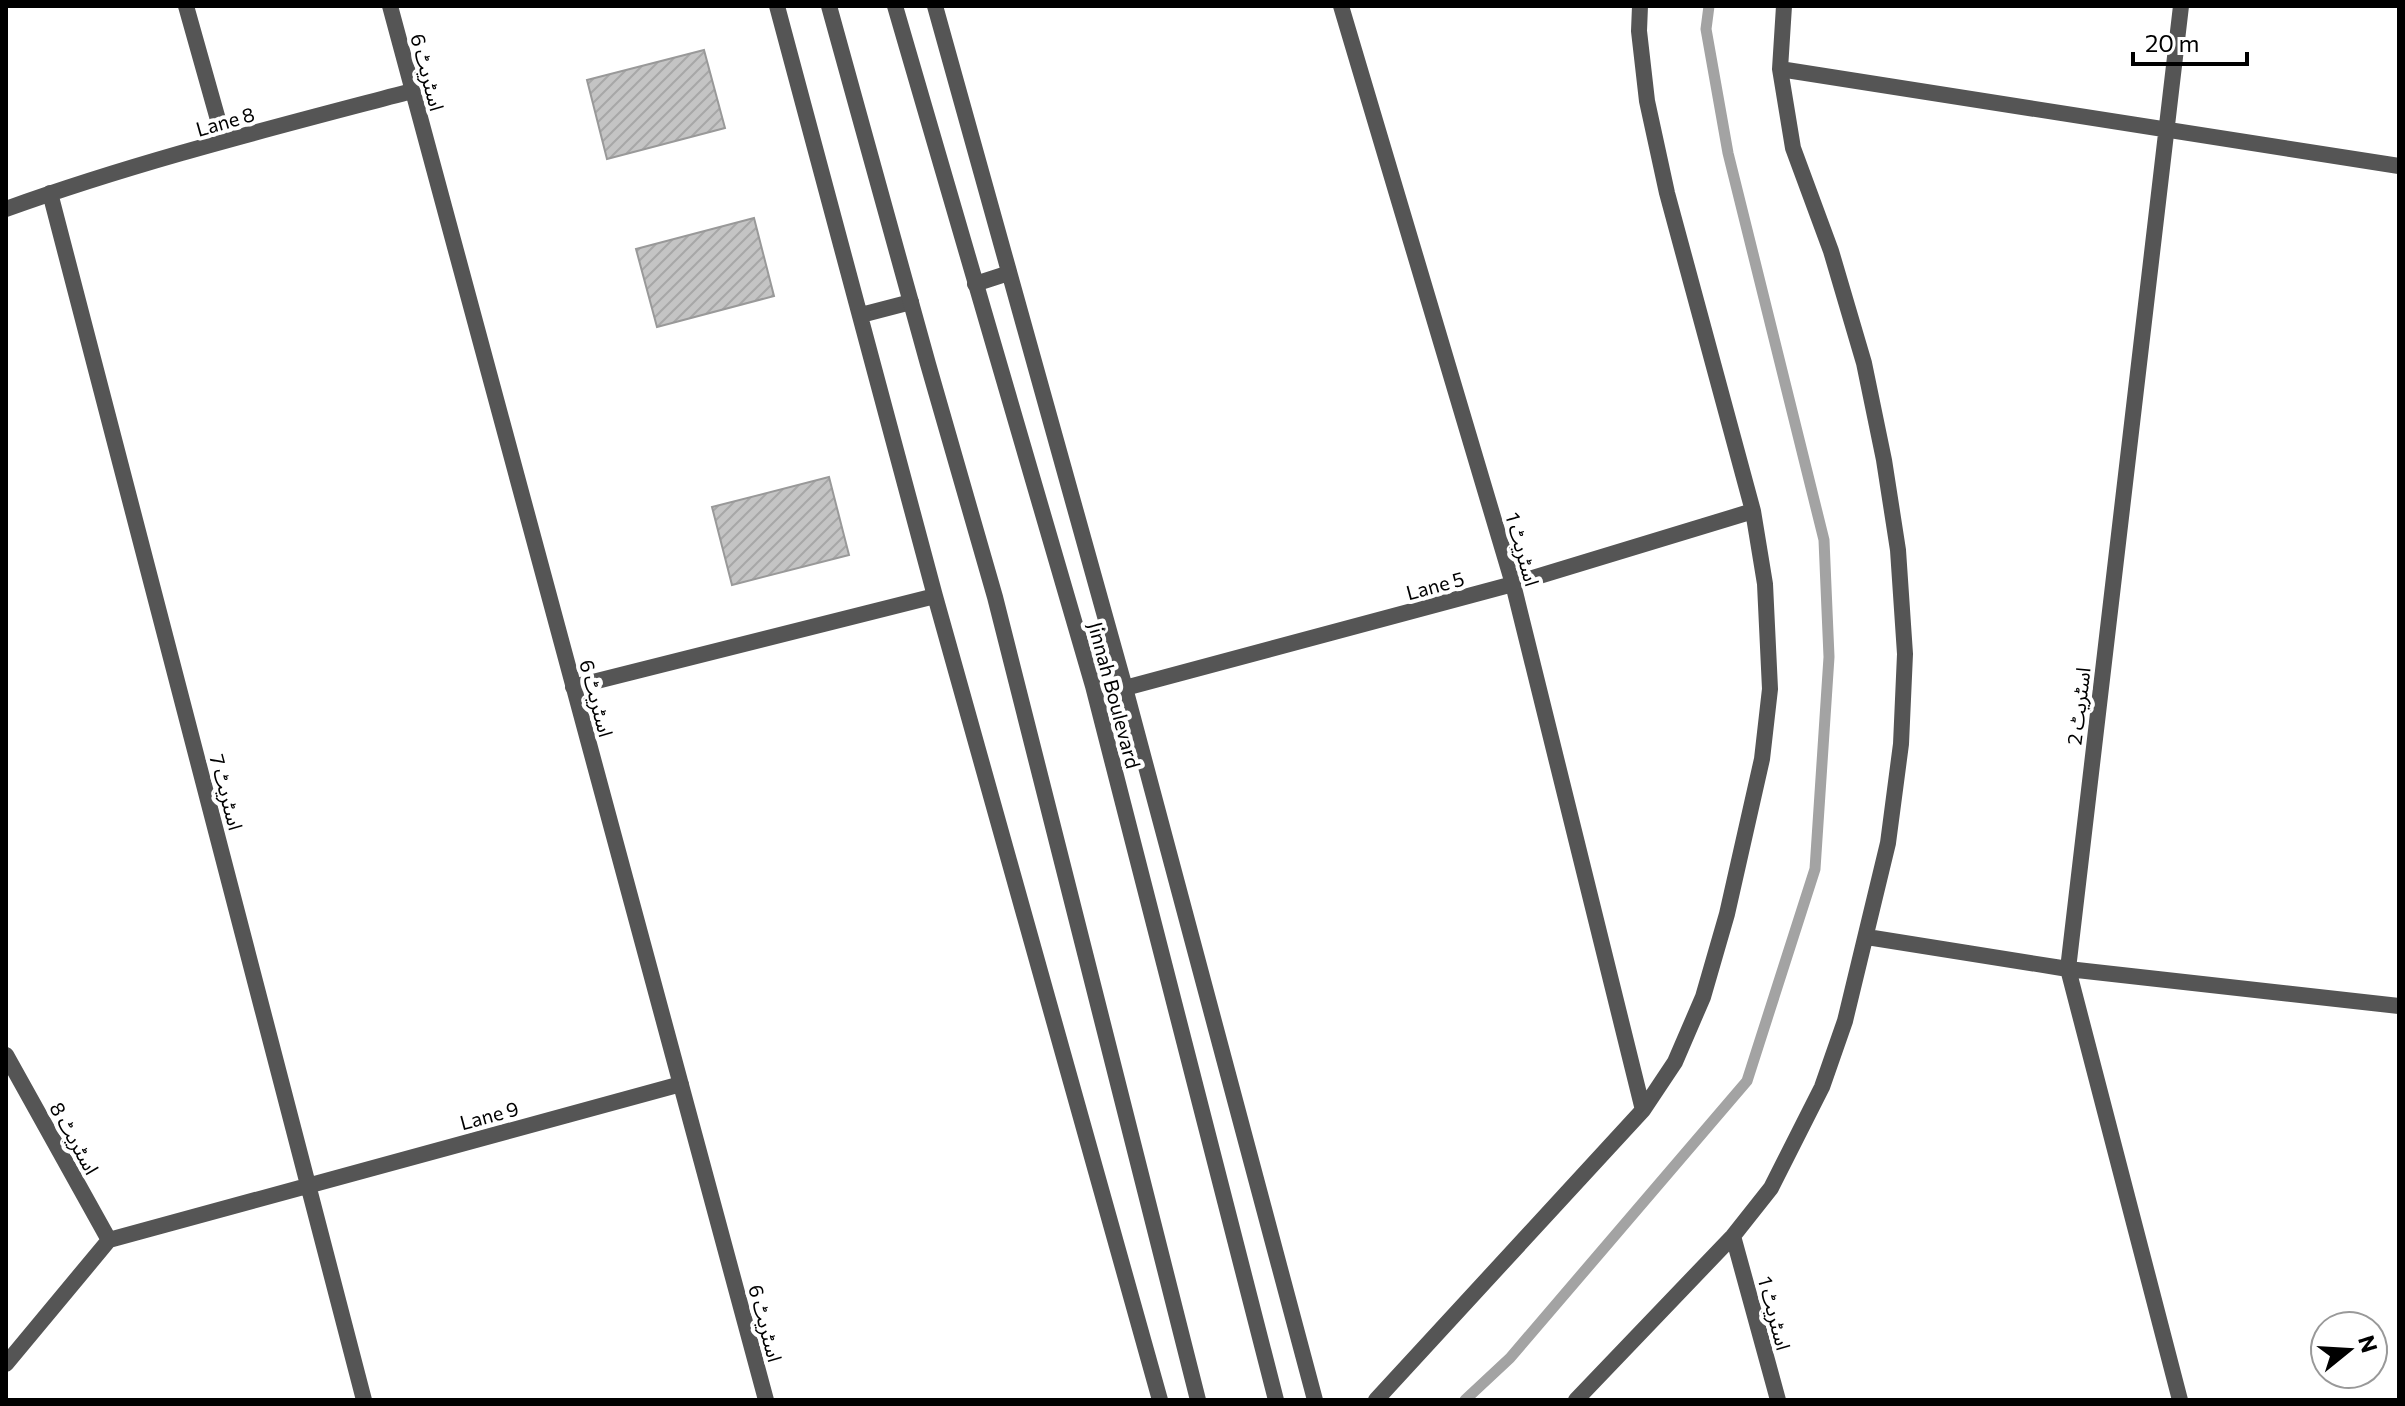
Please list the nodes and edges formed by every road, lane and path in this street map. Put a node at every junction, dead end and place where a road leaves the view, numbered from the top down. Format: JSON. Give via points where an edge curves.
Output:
{"nodes":[{"id":1,"x":186,"y":6,"type":"edge"},
{"id":2,"x":390,"y":6,"type":"edge"},
{"id":3,"x":777,"y":6,"type":"edge"},
{"id":4,"x":829,"y":6,"type":"edge"},
{"id":5,"x":895,"y":6,"type":"edge"},
{"id":6,"x":935,"y":6,"type":"edge"},
{"id":7,"x":1341,"y":6,"type":"edge"},
{"id":8,"x":1640,"y":6,"type":"edge"},
{"id":9,"x":1784,"y":6,"type":"edge"},
{"id":10,"x":2181,"y":6,"type":"edge"},
{"id":11,"x":1780,"y":69,"type":"junction"},
{"id":12,"x":412,"y":91,"type":"junction"},
{"id":13,"x":2166,"y":131,"type":"junction"},
{"id":14,"x":224,"y":141,"type":"junction"},
{"id":15,"x":2399,"y":166,"type":"edge"},
{"id":16,"x":50,"y":193,"type":"junction"},
{"id":17,"x":6,"y":209,"type":"edge"},
{"id":18,"x":1009,"y":273,"type":"junction"},
{"id":19,"x":975,"y":284,"type":"junction"},
{"id":20,"x":911,"y":302,"type":"junction"},
{"id":21,"x":861,"y":315,"type":"junction"},
{"id":22,"x":1753,"y":511,"type":"junction"},
{"id":23,"x":1513,"y":584,"type":"junction"},
{"id":24,"x":935,"y":596,"type":"junction"},
{"id":25,"x":573,"y":687,"type":"junction"},
{"id":26,"x":1125,"y":688,"type":"junction"},
{"id":27,"x":1867,"y":937,"type":"junction"},
{"id":28,"x":2068,"y":969,"type":"junction"},
{"id":29,"x":2399,"y":1006,"type":"edge"},
{"id":30,"x":6,"y":1055,"type":"edge"},
{"id":31,"x":681,"y":1084,"type":"junction"},
{"id":32,"x":1643,"y":1110,"type":"junction"},
{"id":33,"x":308,"y":1184,"type":"junction"},
{"id":34,"x":1733,"y":1236,"type":"junction"},
{"id":35,"x":109,"y":1240,"type":"junction"},
{"id":36,"x":6,"y":1364,"type":"edge"},
{"id":37,"x":364,"y":1400,"type":"edge"},
{"id":38,"x":766,"y":1400,"type":"edge"},
{"id":39,"x":1160,"y":1400,"type":"edge"},
{"id":40,"x":1198,"y":1400,"type":"edge"},
{"id":41,"x":1276,"y":1400,"type":"edge"},
{"id":42,"x":1315,"y":1400,"type":"edge"},
{"id":43,"x":1376,"y":1400,"type":"edge"},
{"id":44,"x":1576,"y":1400,"type":"edge"},
{"id":45,"x":1778,"y":1400,"type":"edge"},
{"id":46,"x":2180,"y":1400,"type":"edge"}],
"edges":[{"from":1,"to":14,"type":"street"},
{"from":2,"to":12,"type":"street","name":"اسٹریٹ 6"},
{"from":3,"to":21,"type":"street"},
{"from":4,"to":20,"type":"street"},
{"from":5,"to":19,"type":"street","name":"Jinnah Boulevard"},
{"from":6,"to":18,"type":"street"},
{"from":7,"to":23,"type":"street","name":"اسٹریٹ 1"},
{"from":8,"to":22,"type":"street","via":[[1647,101],[1667,193]]},
{"from":9,"to":11,"type":"street"},
{"from":10,"to":13,"type":"street","name":"اسٹریٹ 2"},
{"from":11,"to":13,"type":"street"},
{"from":11,"to":27,"type":"street","via":[[1793,148],[1864,363],[1898,550],[1905,654],[1901,744],[1888,843]]},
{"from":12,"to":14,"type":"street","name":"Lane 8"},
{"from":12,"to":25,"type":"street","name":"اسٹریٹ 6"},
{"from":13,"to":15,"type":"street"},
{"from":13,"to":28,"type":"street","name":"اسٹریٹ 2"},
{"from":14,"to":16,"type":"street","name":"Lane 8"},
{"from":16,"to":17,"type":"street"},
{"from":16,"to":33,"type":"street","name":"اسٹریٹ 7"},
{"from":18,"to":19,"type":"street"},
{"from":18,"to":26,"type":"street"},
{"from":19,"to":41,"type":"street","name":"Jinnah Boulevard","via":[[1093,686]]},
{"from":20,"to":21,"type":"street"},
{"from":20,"to":40,"type":"street","via":[[995,597]]},
{"from":21,"to":24,"type":"street"},
{"from":22,"to":23,"type":"street","name":"Lane 5"},
{"from":22,"to":32,"type":"street","via":[[1765,584],[1770,689],[1762,759],[1703,997],[1675,1062]]},
{"from":23,"to":26,"type":"street","name":"Lane 5"},
{"from":23,"to":32,"type":"street","name":"اسٹریٹ 1"},
{"from":24,"to":25,"type":"street"},
{"from":24,"to":39,"type":"street"},
{"from":25,"to":31,"type":"street","name":"اسٹریٹ 6"},
{"from":26,"to":42,"type":"street"},
{"from":27,"to":28,"type":"street"},
{"from":27,"to":34,"type":"street","via":[[1822,1087],[1771,1188]]},
{"from":28,"to":29,"type":"street"},
{"from":28,"to":46,"type":"street","name":"اسٹریٹ 2"},
{"from":30,"to":35,"type":"street","name":"اسٹریٹ 8"},
{"from":31,"to":33,"type":"street","name":"Lane 9"},
{"from":31,"to":38,"type":"street","name":"اسٹریٹ 6"},
{"from":32,"to":43,"type":"street"},
{"from":33,"to":35,"type":"street"},
{"from":33,"to":37,"type":"street","name":"اسٹریٹ 7"},
{"from":34,"to":44,"type":"street"},
{"from":34,"to":45,"type":"street","name":"اسٹریٹ 1"},
{"from":35,"to":36,"type":"street"}]}
